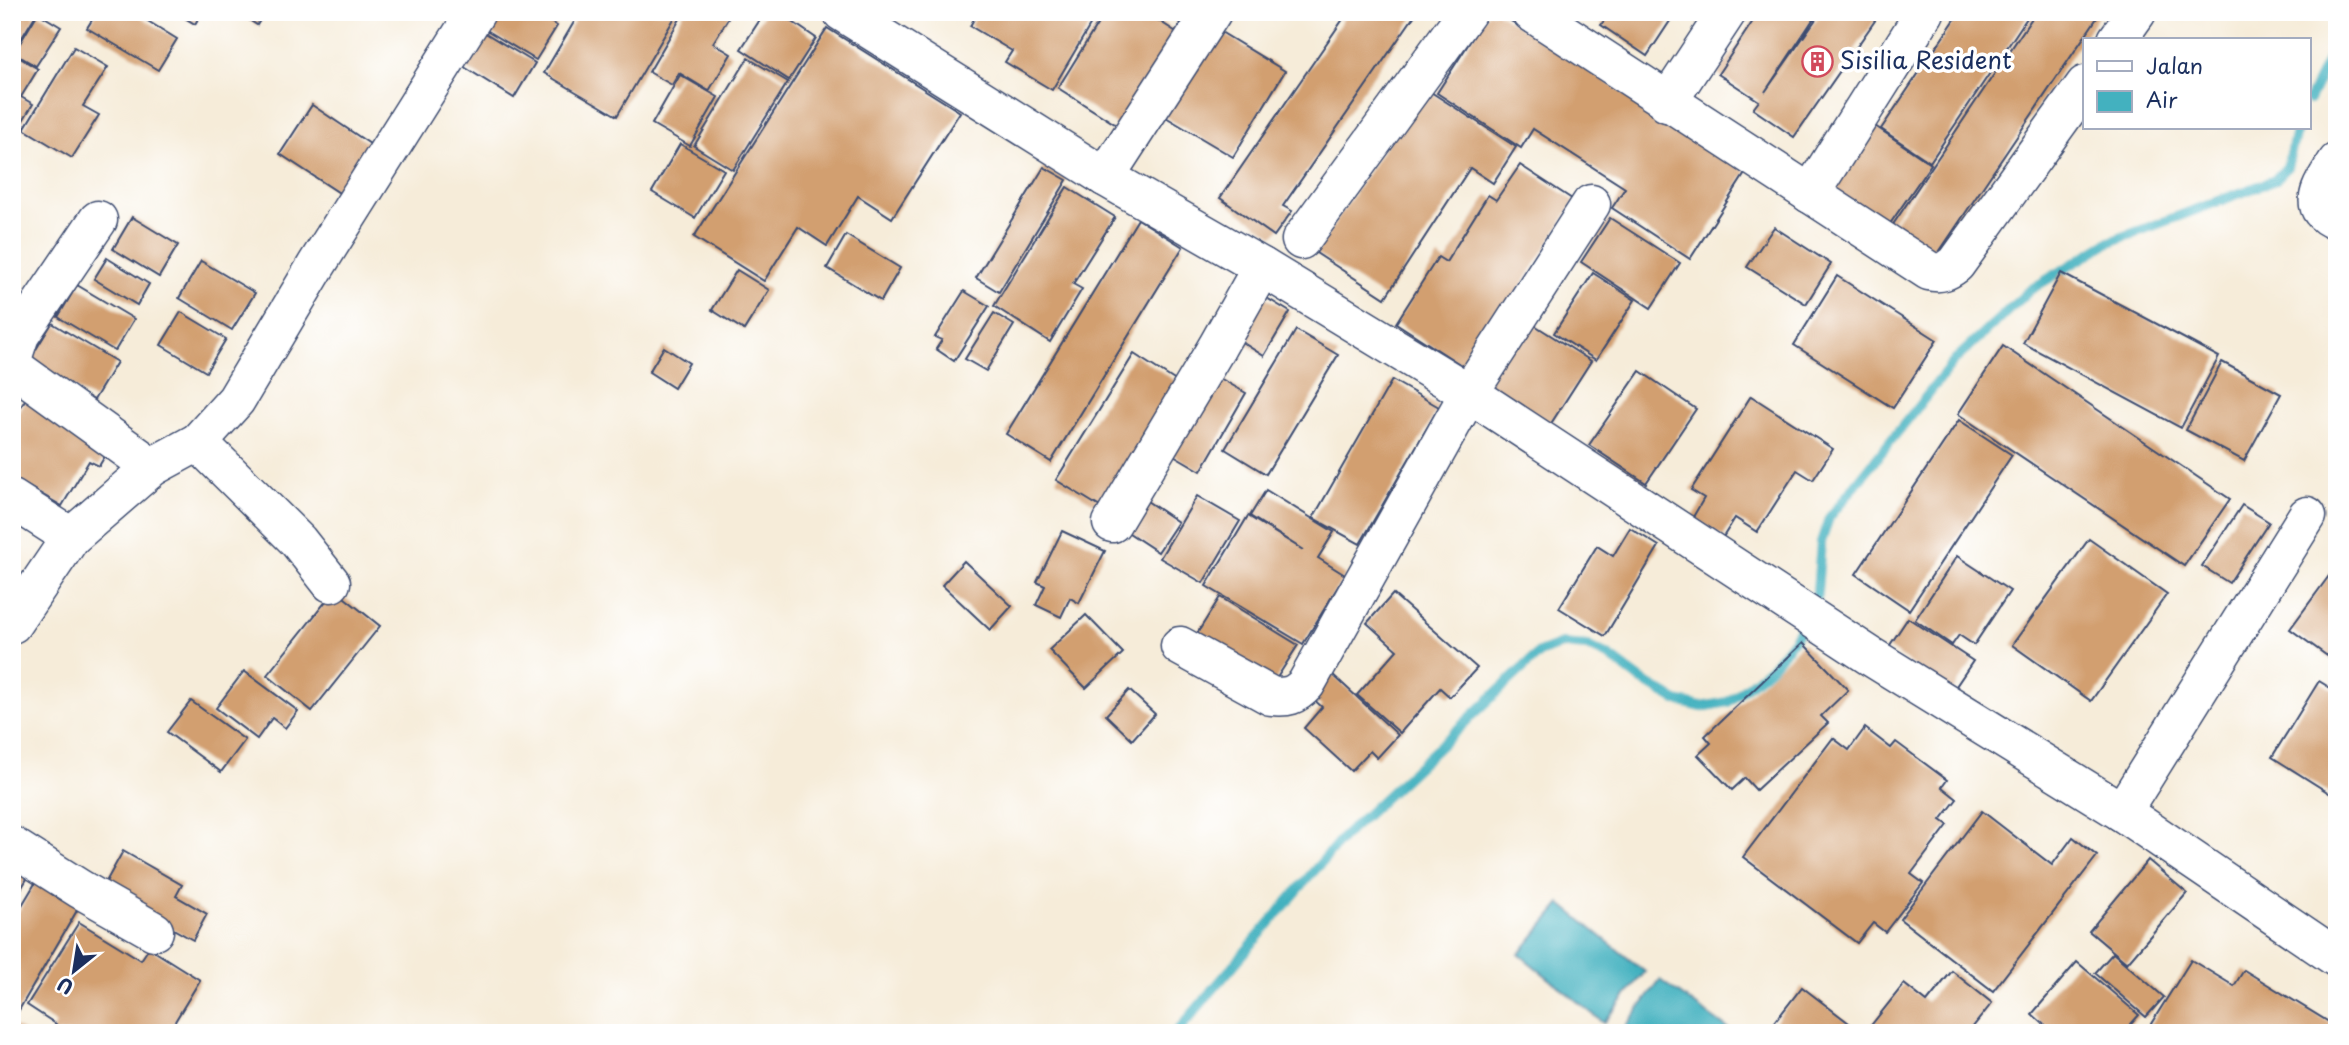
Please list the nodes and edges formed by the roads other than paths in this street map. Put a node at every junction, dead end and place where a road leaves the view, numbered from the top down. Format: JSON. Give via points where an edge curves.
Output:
{"nodes":[{"id":1,"x":476,"y":12,"type":"edge"},
{"id":2,"x":842,"y":12,"type":"edge"},
{"id":3,"x":1212,"y":12,"type":"edge"},
{"id":4,"x":1467,"y":12,"type":"edge"},
{"id":5,"x":1531,"y":12,"type":"edge"},
{"id":6,"x":1727,"y":12,"type":"edge"},
{"id":7,"x":1926,"y":12,"type":"edge"},
{"id":8,"x":2137,"y":12,"type":"edge"},
{"id":9,"x":2118,"y":38,"type":"edge"},
{"id":10,"x":2083,"y":88,"type":"edge"},
{"id":11,"x":1667,"y":103,"type":"junction"},
{"id":12,"x":2337,"y":162,"type":"edge"},
{"id":13,"x":1105,"y":177,"type":"junction"},
{"id":14,"x":1810,"y":194,"type":"junction"},
{"id":15,"x":1591,"y":204,"type":"dead end"},
{"id":16,"x":98,"y":220,"type":"dead end"},
{"id":17,"x":2337,"y":221,"type":"edge"},
{"id":18,"x":1301,"y":240,"type":"dead end"},
{"id":19,"x":1262,"y":267,"type":"junction"},
{"id":20,"x":12,"y":359,"type":"edge"},
{"id":21,"x":1469,"y":393,"type":"junction"},
{"id":22,"x":198,"y":442,"type":"junction"},
{"id":23,"x":152,"y":467,"type":"junction"},
{"id":24,"x":12,"y":499,"type":"edge"},
{"id":25,"x":2307,"y":516,"type":"dead end"},
{"id":26,"x":1112,"y":523,"type":"dead end"},
{"id":27,"x":71,"y":537,"type":"junction"},
{"id":28,"x":331,"y":583,"type":"dead end"},
{"id":29,"x":12,"y":624,"type":"edge"},
{"id":30,"x":1180,"y":646,"type":"dead end"},
{"id":31,"x":2122,"y":813,"type":"junction"},
{"id":32,"x":12,"y":846,"type":"edge"},
{"id":33,"x":154,"y":931,"type":"dead end"},
{"id":34,"x":2337,"y":958,"type":"edge"}],
"edges":[{"from":1,"to":22,"type":"street","via":[[236,400]]},
{"from":2,"to":13,"type":"street"},
{"from":3,"to":13,"type":"street"},
{"from":4,"to":18,"type":"street"},
{"from":5,"to":11,"type":"street"},
{"from":6,"to":11,"type":"street"},
{"from":7,"to":14,"type":"street"},
{"from":8,"to":9,"type":"street"},
{"from":10,"to":14,"type":"street","via":[[1947,271],[1929,271]]},
{"from":11,"to":14,"type":"street"},
{"from":12,"to":17,"type":"street","via":[[2318,202],[2322,211]]},
{"from":13,"to":19,"type":"street"},
{"from":15,"to":21,"type":"street"},
{"from":16,"to":20,"type":"street","via":[[20,335]]},
{"from":19,"to":21,"type":"street"},
{"from":19,"to":26,"type":"street"},
{"from":20,"to":23,"type":"street","via":[[16,369]]},
{"from":21,"to":30,"type":"street","via":[[1306,684],[1296,694],[1271,696]]},
{"from":21,"to":31,"type":"street","via":[[1870,656]]},
{"from":22,"to":23,"type":"street"},
{"from":22,"to":28,"type":"street","via":[[298,541]]},
{"from":23,"to":27,"type":"street"},
{"from":24,"to":27,"type":"street"},
{"from":25,"to":31,"type":"street"},
{"from":27,"to":29,"type":"street"},
{"from":31,"to":34,"type":"street"},
{"from":32,"to":33,"type":"street"}]}
